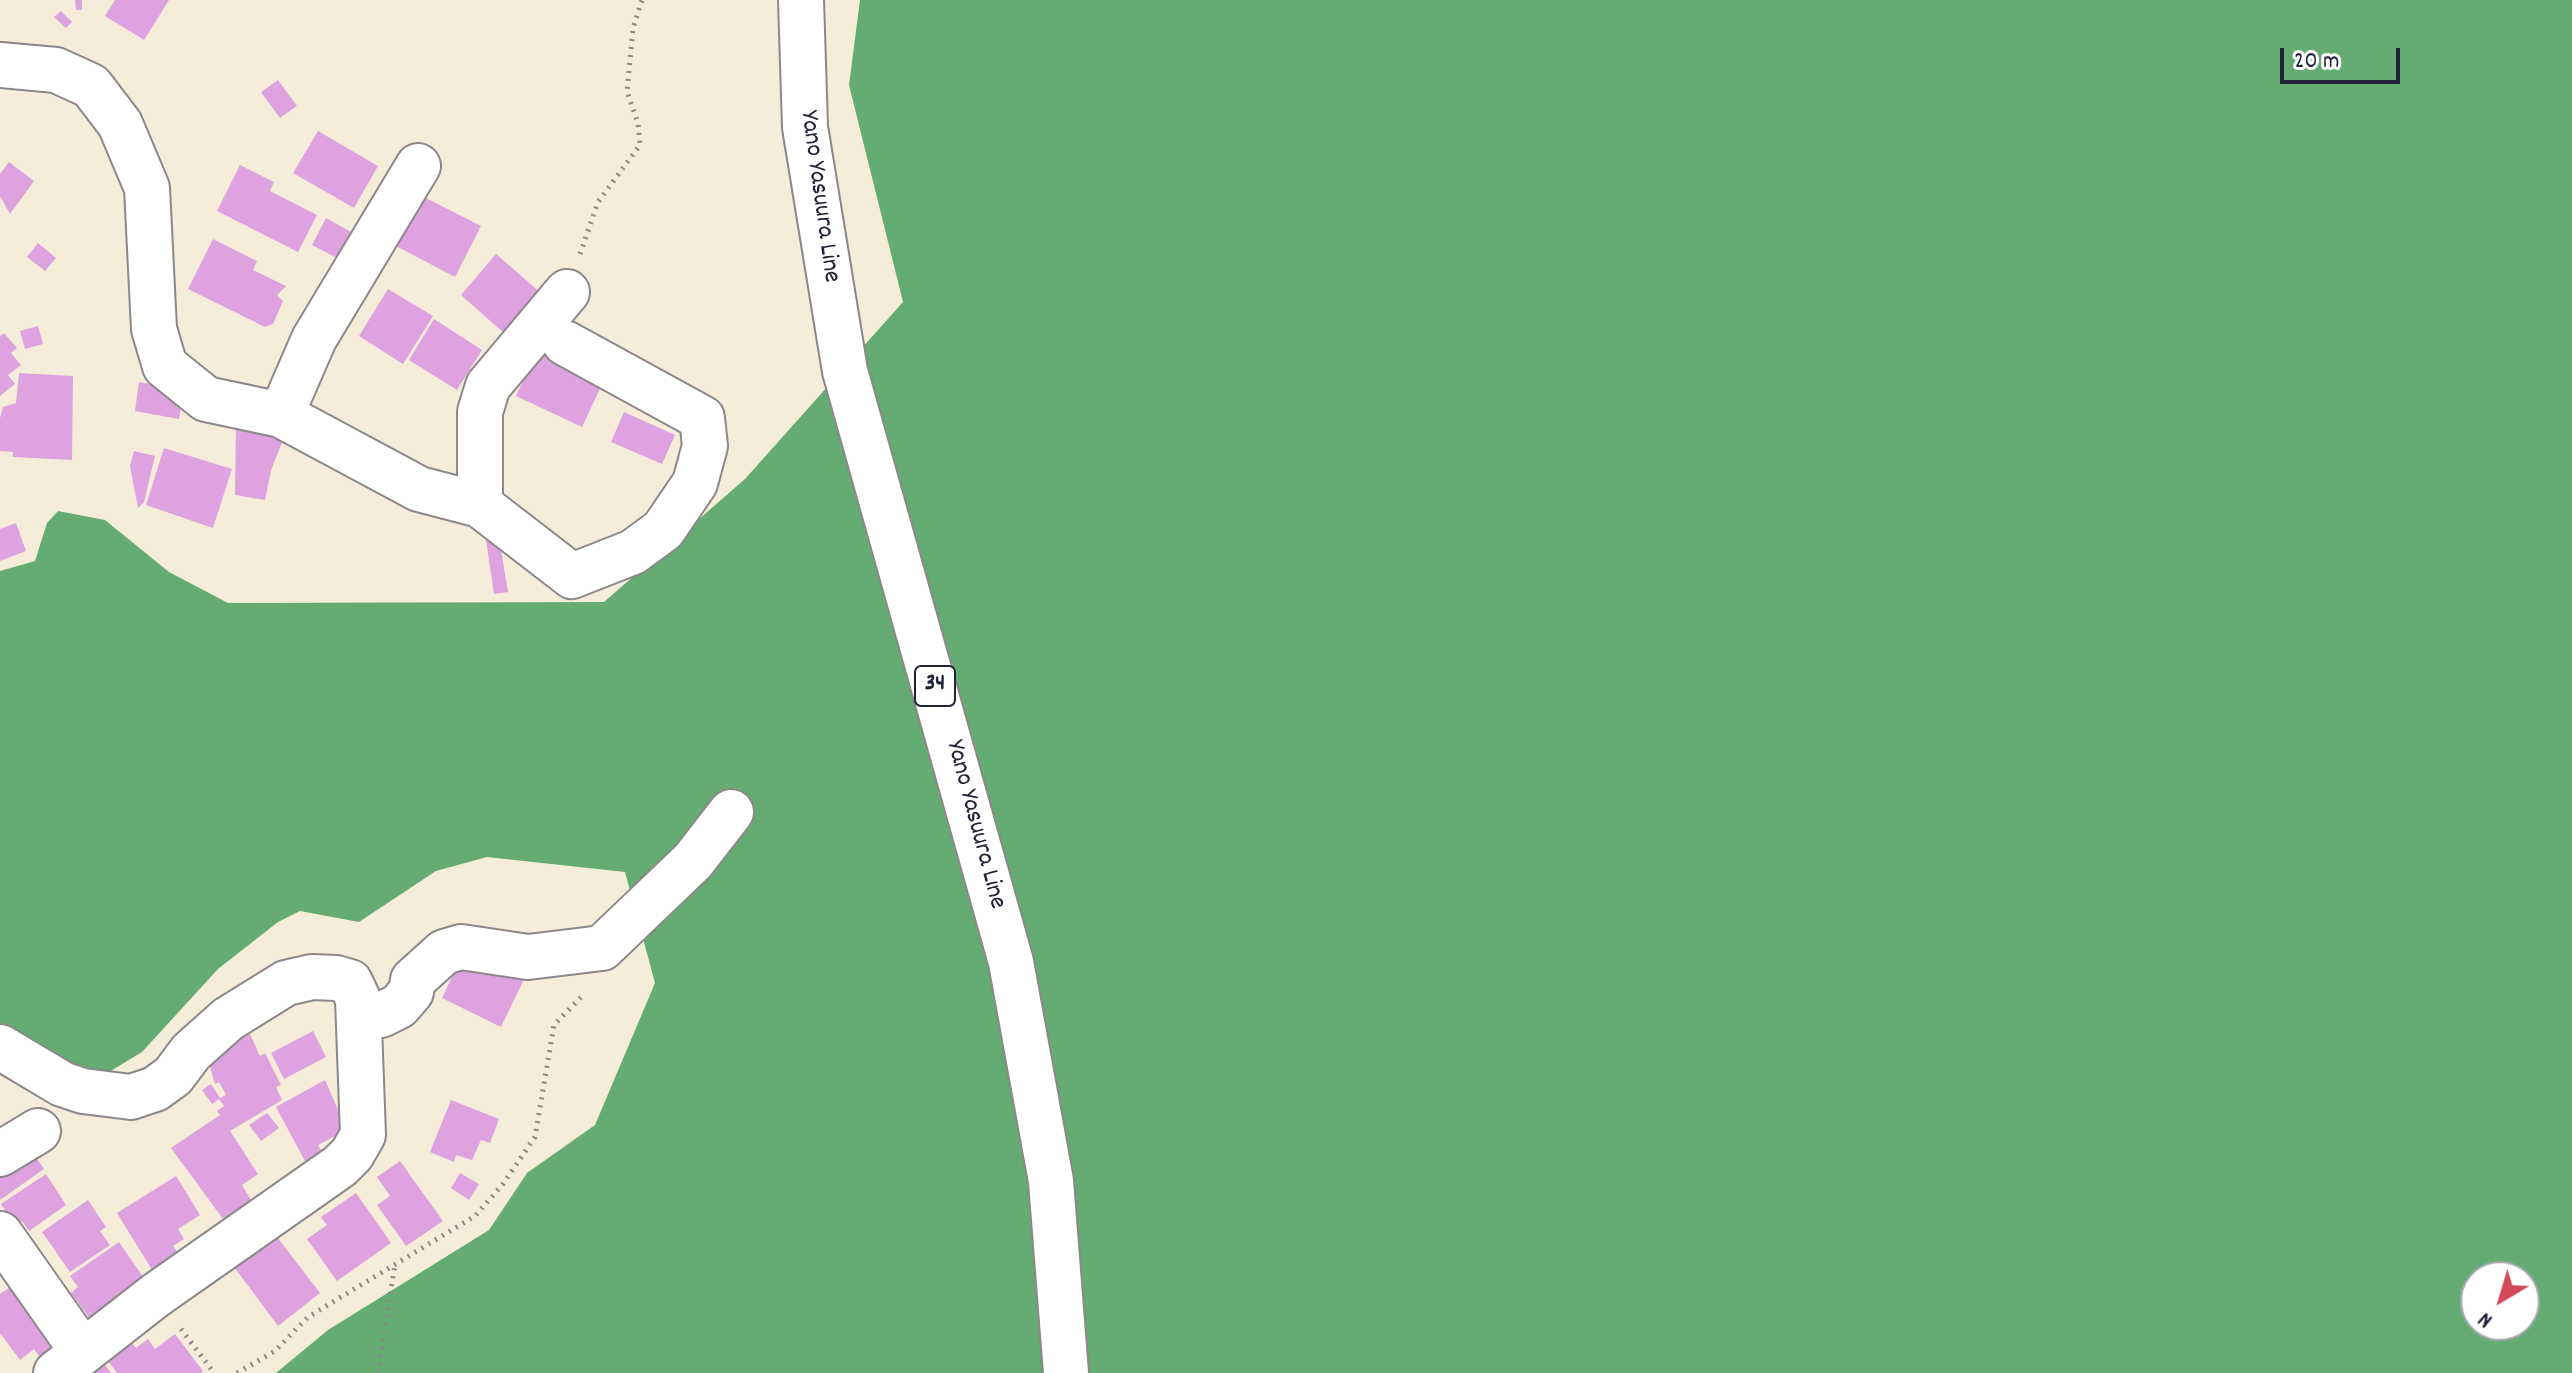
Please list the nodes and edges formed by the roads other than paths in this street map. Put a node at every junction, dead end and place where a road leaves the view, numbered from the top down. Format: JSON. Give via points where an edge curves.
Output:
{"nodes":[{"id":1,"x":801,"y":0,"type":"edge"},
{"id":2,"x":0,"y":65,"type":"edge"},
{"id":3,"x":418,"y":166,"type":"dead end"},
{"id":4,"x":567,"y":292,"type":"road end"},
{"id":5,"x":565,"y":343,"type":"dead end"},
{"id":6,"x":281,"y":415,"type":"junction"},
{"id":7,"x":480,"y":505,"type":"junction"},
{"id":8,"x":731,"y":812,"type":"dead end"},
{"id":9,"x":359,"y":1017,"type":"junction"},
{"id":10,"x":0,"y":1047,"type":"edge"},
{"id":11,"x":38,"y":1131,"type":"dead end"},
{"id":12,"x":0,"y":1154,"type":"edge"},
{"id":13,"x":0,"y":1234,"type":"edge"},
{"id":14,"x":70,"y":1363,"type":"edge"},
{"id":15,"x":1066,"y":1373,"type":"edge"}],
"edges":[{"from":1,"to":15,"type":"street","name":"Yano Yasuura Line","number":"34","via":[[805,127],[845,371],[1011,962],[1051,1181]]},
{"from":2,"to":6,"type":"street","via":[[56,70],[91,86],[120,124],[147,188],[154,329],[165,366],[206,399]]},
{"from":3,"to":6,"type":"street","via":[[314,339]]},
{"from":4,"to":7,"type":"street","via":[[488,386],[480,412]]},
{"from":5,"to":7,"type":"street","via":[[702,418],[705,446],[695,483],[663,530],[633,552],[572,576]]},
{"from":6,"to":7,"type":"street","via":[[419,489]]},
{"from":8,"to":9,"type":"street","via":[[693,861],[602,948],[528,957],[461,947],[444,952],[421,973],[399,1006]]},
{"from":9,"to":10,"type":"street","via":[[350,982],[312,977],[286,983],[228,1019],[173,1076],[131,1097],[62,1084]]},
{"from":9,"to":14,"type":"street","via":[[363,1135],[352,1154]]},
{"from":11,"to":12,"type":"street"},
{"from":13,"to":14,"type":"street"}]}
